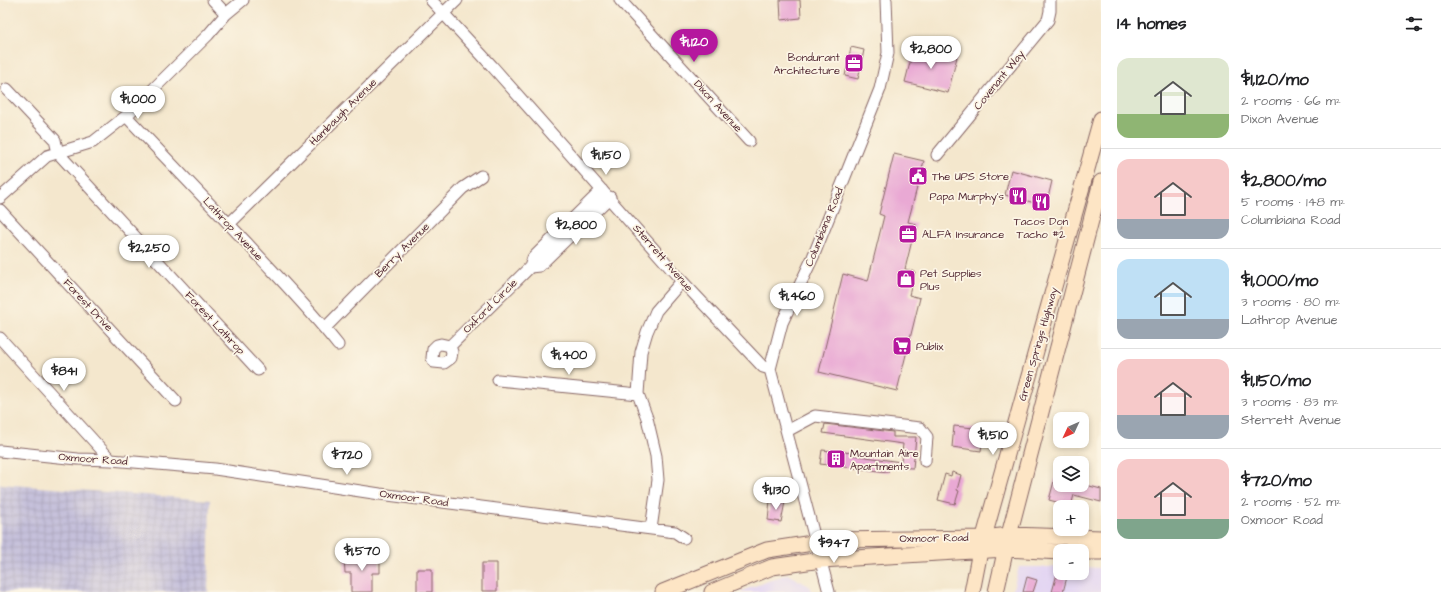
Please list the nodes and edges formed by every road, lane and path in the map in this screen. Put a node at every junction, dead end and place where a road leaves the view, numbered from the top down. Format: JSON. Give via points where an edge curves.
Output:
{"nodes":[{"id":1,"x":213,"y":0,"type":"edge"},
{"id":2,"x":243,"y":0,"type":"edge"},
{"id":3,"x":431,"y":0,"type":"edge"},
{"id":4,"x":457,"y":0,"type":"edge"},
{"id":5,"x":620,"y":0,"type":"edge"},
{"id":6,"x":886,"y":0,"type":"edge"},
{"id":7,"x":1050,"y":0,"type":"edge"},
{"id":8,"x":443,"y":13,"type":"junction"},
{"id":9,"x":226,"y":14,"type":"junction"},
{"id":10,"x":7,"y":89,"type":"dead end"},
{"id":11,"x":126,"y":116,"type":"junction"},
{"id":12,"x":1101,"y":119,"type":"edge"},
{"id":13,"x":749,"y":142,"type":"dead end"},
{"id":14,"x":58,"y":153,"type":"junction"},
{"id":15,"x":937,"y":155,"type":"dead end"},
{"id":16,"x":482,"y":176,"type":"dead end"},
{"id":17,"x":1101,"y":182,"type":"edge"},
{"id":18,"x":606,"y":194,"type":"junction"},
{"id":19,"x":0,"y":198,"type":"edge"},
{"id":20,"x":0,"y":210,"type":"edge"},
{"id":21,"x":229,"y":224,"type":"junction"},
{"id":22,"x":682,"y":281,"type":"junction"},
{"id":23,"x":325,"y":328,"type":"junction"},
{"id":24,"x":0,"y":338,"type":"edge"},
{"id":25,"x":338,"y":344,"type":"dead end"},
{"id":26,"x":450,"y":346,"type":"dead end"},
{"id":27,"x":1038,"y":346,"type":"junction"},
{"id":28,"x":1057,"y":352,"type":"junction"},
{"id":29,"x":770,"y":369,"type":"junction"},
{"id":30,"x":258,"y":370,"type":"dead end"},
{"id":31,"x":498,"y":380,"type":"dead end"},
{"id":32,"x":638,"y":394,"type":"junction"},
{"id":33,"x":176,"y":401,"type":"dead end"},
{"id":34,"x":787,"y":431,"type":"junction"},
{"id":35,"x":0,"y":450,"type":"edge"},
{"id":36,"x":111,"y":460,"type":"junction"},
{"id":37,"x":925,"y":461,"type":"dead end"},
{"id":38,"x":651,"y":529,"type":"junction"},
{"id":39,"x":684,"y":538,"type":"dead end"},
{"id":40,"x":1101,"y":538,"type":"edge"},
{"id":41,"x":816,"y":541,"type":"junction"},
{"id":42,"x":1008,"y":542,"type":"junction"},
{"id":43,"x":982,"y":544,"type":"junction"},
{"id":44,"x":1053,"y":551,"type":"edge"},
{"id":45,"x":1089,"y":552,"type":"edge"},
{"id":46,"x":1101,"y":552,"type":"edge"},
{"id":47,"x":821,"y":560,"type":"junction"},
{"id":48,"x":663,"y":592,"type":"edge"},
{"id":49,"x":712,"y":592,"type":"edge"},
{"id":50,"x":829,"y":592,"type":"edge"},
{"id":51,"x":972,"y":592,"type":"edge"},
{"id":52,"x":996,"y":592,"type":"edge"}],
"edges":[{"from":1,"to":9,"type":"street"},
{"from":2,"to":9,"type":"street"},
{"from":3,"to":8,"type":"street","name":"Sterrett Avenue"},
{"from":4,"to":8,"type":"street","name":"Hambaugh Avenue"},
{"from":5,"to":13,"type":"street","name":"Dixon Avenue"},
{"from":6,"to":29,"type":"street","name":"Columbiana Road","via":[[888,53],[880,89],[813,257],[782,323]]},
{"from":7,"to":15,"type":"street","name":"Covenant Way","via":[[1048,20]]},
{"from":8,"to":18,"type":"street","name":"Sterrett Avenue"},
{"from":8,"to":21,"type":"street","name":"Hambaugh Avenue"},
{"from":9,"to":11,"type":"street"},
{"from":10,"to":14,"type":"street","name":"Forest Lathrop","via":[[55,140]]},
{"from":11,"to":14,"type":"street","via":[[93,142]]},
{"from":11,"to":21,"type":"street","name":"Lathrop Avenue"},
{"from":12,"to":27,"type":"main road","name":"Green Springs Highway"},
{"from":14,"to":19,"type":"street","via":[[47,156]]},
{"from":14,"to":30,"type":"street","name":"Forest Lathrop"},
{"from":16,"to":23,"type":"street","name":"Berry Avenue","via":[[463,188]]},
{"from":17,"to":28,"type":"main road","name":"Green Springs Highway"},
{"from":18,"to":22,"type":"street","name":"Sterrett Avenue"},
{"from":18,"to":26,"type":"street","name":"Oxford Circle","via":[[560,238],[539,266],[530,267]]},
{"from":20,"to":33,"type":"street","name":"Forest Drive"},
{"from":21,"to":23,"type":"street","name":"Lathrop Avenue"},
{"from":22,"to":29,"type":"street","name":"Sterrett Avenue","via":[[763,367]]},
{"from":22,"to":32,"type":"street","via":[[656,311],[647,332],[641,352]]},
{"from":23,"to":25,"type":"street","name":"Lathrop Avenue"},
{"from":24,"to":36,"type":"street"},
{"from":27,"to":28,"type":"main road"},
{"from":27,"to":43,"type":"main road","name":"Green Springs Highway"},
{"from":28,"to":42,"type":"main road","name":"Green Springs Highway"},
{"from":29,"to":34,"type":"street","name":"Columbiana Road"},
{"from":31,"to":32,"type":"street"},
{"from":32,"to":38,"type":"street","via":[[656,456],[658,480]]},
{"from":34,"to":37,"type":"street","via":[[815,416],[920,428],[927,437]]},
{"from":34,"to":41,"type":"street","name":"Columbiana Road"},
{"from":35,"to":36,"type":"street","name":"Oxmoor Road"},
{"from":36,"to":38,"type":"street","name":"Oxmoor Road","via":[[215,469],[380,494]]},
{"from":38,"to":39,"type":"street","name":"Oxmoor Road","via":[[675,532]]},
{"from":40,"to":42,"type":"main road","name":"Oxmoor Road"},
{"from":41,"to":43,"type":"main road","name":"Oxmoor Road"},
{"from":41,"to":47,"type":"street","name":"Columbiana Road"},
{"from":41,"to":48,"type":"main road","name":"Oxmoor Road","via":[[767,550]]},
{"from":42,"to":43,"type":"main road","name":"Oxmoor Road"},
{"from":42,"to":44,"type":"main road","name":"Oxmoor Road"},
{"from":42,"to":52,"type":"main road","name":"Green Springs Highway"},
{"from":43,"to":47,"type":"main road","name":"Oxmoor Road"},
{"from":43,"to":51,"type":"main road","name":"Green Springs Highway"},
{"from":45,"to":46,"type":"main road"},
{"from":47,"to":49,"type":"main road","name":"Oxmoor Road","via":[[772,567]]},
{"from":47,"to":50,"type":"street","name":"Columbiana Road"}]}
